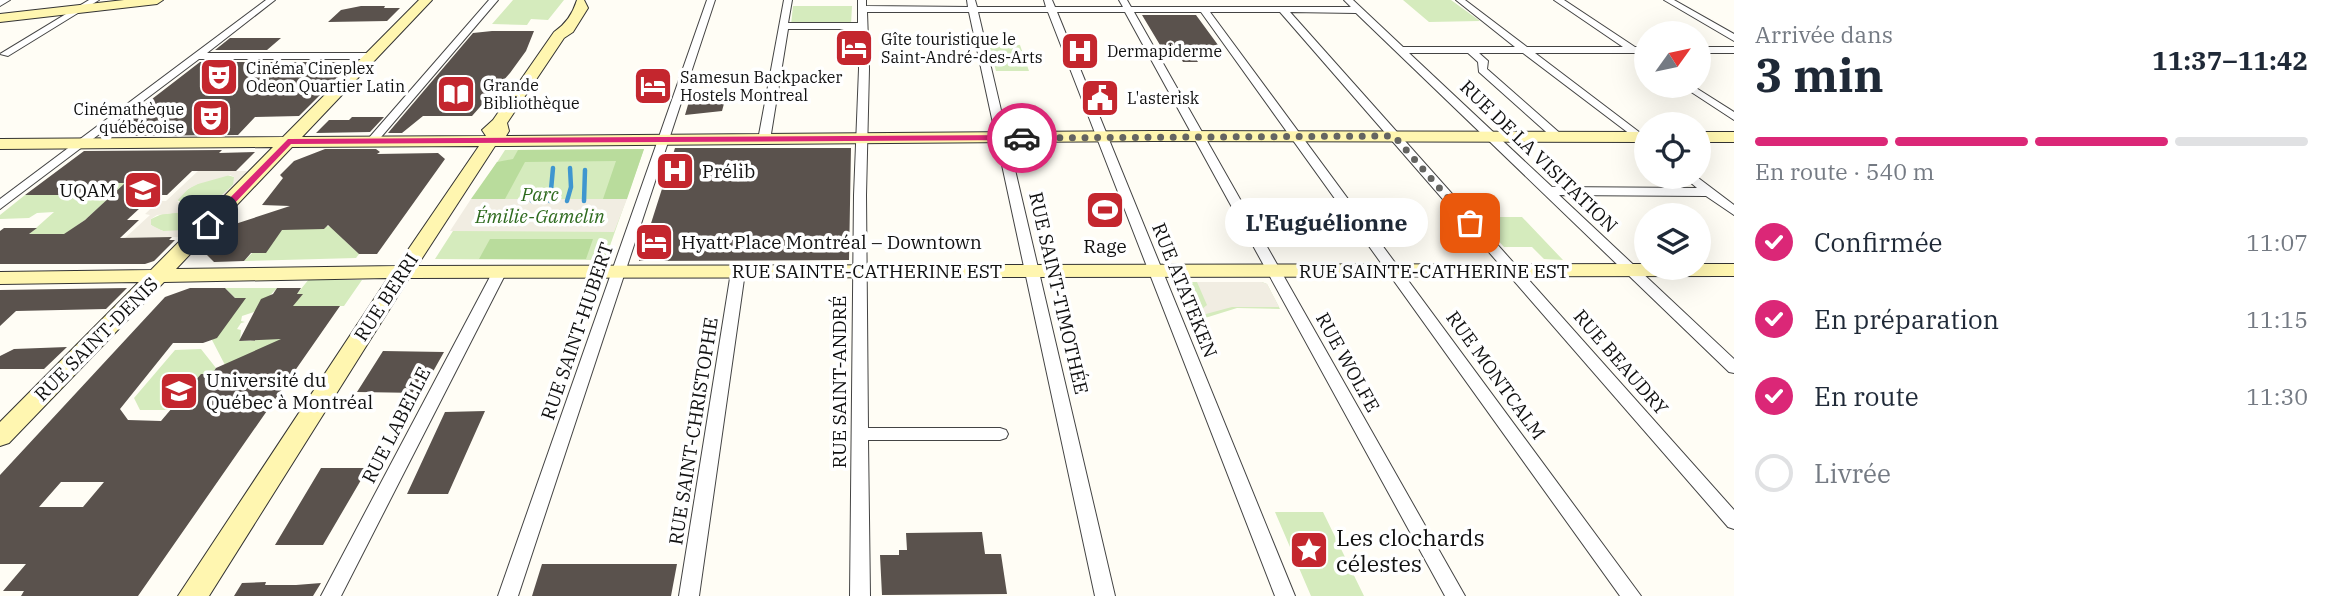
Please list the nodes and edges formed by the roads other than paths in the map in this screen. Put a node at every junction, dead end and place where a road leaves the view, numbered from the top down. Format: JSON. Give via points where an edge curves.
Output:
{"nodes":[{"id":1,"x":6,"y":0,"type":"edge"},
{"id":2,"x":95,"y":0,"type":"edge"},
{"id":3,"x":157,"y":0,"type":"edge"},
{"id":4,"x":271,"y":0,"type":"edge"},
{"id":5,"x":426,"y":0,"type":"edge"},
{"id":6,"x":494,"y":0,"type":"edge"},
{"id":7,"x":711,"y":0,"type":"edge"},
{"id":8,"x":788,"y":0,"type":"edge"},
{"id":9,"x":1189,"y":0,"type":"edge"},
{"id":10,"x":1252,"y":0,"type":"edge"},
{"id":11,"x":1348,"y":0,"type":"edge"},
{"id":12,"x":1460,"y":0,"type":"edge"},
{"id":13,"x":1558,"y":0,"type":"edge"},
{"id":14,"x":1668,"y":0,"type":"edge"},
{"id":15,"x":582,"y":1,"type":"edge"},
{"id":16,"x":0,"y":3,"type":"edge"},
{"id":17,"x":862,"y":5,"type":"edge"},
{"id":18,"x":972,"y":5,"type":"edge"},
{"id":19,"x":1050,"y":5,"type":"edge"},
{"id":20,"x":1126,"y":5,"type":"edge"},
{"id":21,"x":81,"y":8,"type":"junction"},
{"id":22,"x":1199,"y":9,"type":"junction"},
{"id":23,"x":1260,"y":9,"type":"junction"},
{"id":24,"x":1282,"y":9,"type":"junction"},
{"id":25,"x":1358,"y":10,"type":"junction"},
{"id":26,"x":0,"y":18,"type":"edge"},
{"id":27,"x":783,"y":26,"type":"junction"},
{"id":28,"x":863,"y":26,"type":"junction"},
{"id":29,"x":1734,"y":38,"type":"edge"},
{"id":30,"x":1400,"y":50,"type":"junction"},
{"id":31,"x":1470,"y":50,"type":"junction"},
{"id":32,"x":1523,"y":50,"type":"junction"},
{"id":33,"x":1633,"y":50,"type":"joint"},
{"id":34,"x":1712,"y":50,"type":"edge"},
{"id":35,"x":1734,"y":50,"type":"edge"},
{"id":36,"x":5,"y":54,"type":"dead end"},
{"id":37,"x":194,"y":56,"type":"junction"},
{"id":38,"x":372,"y":56,"type":"junction"},
{"id":39,"x":1705,"y":98,"type":"edge"},
{"id":40,"x":1734,"y":117,"type":"edge"},
{"id":41,"x":1634,"y":133,"type":"edge"},
{"id":42,"x":1200,"y":136,"type":"junction"},
{"id":43,"x":1295,"y":136,"type":"junction"},
{"id":44,"x":1394,"y":136,"type":"junction"},
{"id":45,"x":1491,"y":136,"type":"junction"},
{"id":46,"x":1558,"y":136,"type":"junction"},
{"id":47,"x":1102,"y":137,"type":"junction"},
{"id":48,"x":1002,"y":138,"type":"junction"},
{"id":49,"x":1711,"y":138,"type":"edge"},
{"id":50,"x":1734,"y":138,"type":"edge"},
{"id":51,"x":863,"y":139,"type":"junction"},
{"id":52,"x":764,"y":140,"type":"junction"},
{"id":53,"x":1634,"y":140,"type":"edge"},
{"id":54,"x":288,"y":141,"type":"junction"},
{"id":55,"x":372,"y":141,"type":"junction"},
{"id":56,"x":490,"y":141,"type":"junction"},
{"id":57,"x":663,"y":141,"type":"junction"},
{"id":58,"x":0,"y":144,"type":"edge"},
{"id":59,"x":79,"y":144,"type":"junction"},
{"id":60,"x":1707,"y":189,"type":"edge"},
{"id":61,"x":1549,"y":191,"type":"junction"},
{"id":62,"x":1711,"y":192,"type":"junction"},
{"id":63,"x":1,"y":202,"type":"edge"},
{"id":64,"x":1734,"y":211,"type":"edge"},
{"id":65,"x":1632,"y":270,"type":"junction"},
{"id":66,"x":1734,"y":270,"type":"edge"},
{"id":67,"x":860,"y":271,"type":"junction"},
{"id":68,"x":1033,"y":271,"type":"junction"},
{"id":69,"x":1155,"y":271,"type":"junction"},
{"id":70,"x":1273,"y":271,"type":"junction"},
{"id":71,"x":1394,"y":271,"type":"junction"},
{"id":72,"x":1512,"y":271,"type":"junction"},
{"id":73,"x":402,"y":272,"type":"junction"},
{"id":74,"x":619,"y":272,"type":"junction"},
{"id":75,"x":738,"y":272,"type":"junction"},
{"id":76,"x":499,"y":273,"type":"junction"},
{"id":77,"x":160,"y":275,"type":"junction"},
{"id":78,"x":0,"y":278,"type":"edge"},
{"id":79,"x":1734,"y":368,"type":"edge"},
{"id":80,"x":1000,"y":433,"type":"dead end"},
{"id":81,"x":859,"y":434,"type":"junction"},
{"id":82,"x":0,"y":437,"type":"edge"},
{"id":83,"x":1734,"y":522,"type":"edge"},
{"id":84,"x":193,"y":596,"type":"edge"},
{"id":85,"x":331,"y":596,"type":"edge"},
{"id":86,"x":508,"y":596,"type":"edge"},
{"id":87,"x":689,"y":596,"type":"edge"},
{"id":88,"x":860,"y":596,"type":"edge"},
{"id":89,"x":1105,"y":596,"type":"edge"},
{"id":90,"x":1285,"y":596,"type":"edge"},
{"id":91,"x":1455,"y":596,"type":"edge"},
{"id":92,"x":1631,"y":596,"type":"edge"}],
"edges":[{"from":1,"to":16,"type":"street"},
{"from":2,"to":21,"type":"street"},
{"from":3,"to":21,"type":"street"},
{"from":4,"to":37,"type":"street"},
{"from":5,"to":38,"type":"street","name":"RUE SAINT-DENIS"},
{"from":6,"to":55,"type":"street"},
{"from":7,"to":57,"type":"street","name":"RUE SAINT-HUBERT"},
{"from":8,"to":27,"type":"street"},
{"from":9,"to":22,"type":"street","name":"RUE MONTCALM"},
{"from":10,"to":23,"type":"street"},
{"from":11,"to":25,"type":"street","name":"RUE DE LA VISITATION"},
{"from":12,"to":32,"type":"street"},
{"from":13,"to":33,"type":"street"},
{"from":14,"to":29,"type":"street"},
{"from":15,"to":56,"type":"street","name":"RUE BERRI","via":[[572,25],[559,36],[499,123],[501,131]]},
{"from":17,"to":18,"type":"street"},
{"from":17,"to":28,"type":"street","name":"RUE SAINT-ANDRÉ"},
{"from":18,"to":19,"type":"street"},
{"from":18,"to":48,"type":"street","name":"RUE SAINT-TIMOTHÉE"},
{"from":19,"to":20,"type":"street"},
{"from":19,"to":47,"type":"street","name":"RUE ATATEKEN"},
{"from":20,"to":22,"type":"street"},
{"from":20,"to":42,"type":"street","name":"RUE WOLFE"},
{"from":21,"to":26,"type":"street"},
{"from":21,"to":36,"type":"street"},
{"from":22,"to":23,"type":"street"},
{"from":22,"to":43,"type":"street","name":"RUE MONTCALM"},
{"from":23,"to":24,"type":"street"},
{"from":24,"to":25,"type":"street"},
{"from":24,"to":44,"type":"street","name":"RUE BEAUDRY"},
{"from":25,"to":30,"type":"street","name":"RUE DE LA VISITATION"},
{"from":27,"to":28,"type":"street"},
{"from":27,"to":52,"type":"street"},
{"from":28,"to":51,"type":"street","name":"RUE SAINT-ANDRÉ"},
{"from":30,"to":31,"type":"street"},
{"from":30,"to":45,"type":"street","name":"RUE DE LA VISITATION"},
{"from":31,"to":32,"type":"street"},
{"from":31,"to":46,"type":"street","via":[[1483,61],[1482,70]]},
{"from":32,"to":33,"type":"street"},
{"from":32,"to":41,"type":"street"},
{"from":34,"to":35,"type":"street"},
{"from":37,"to":38,"type":"street"},
{"from":37,"to":59,"type":"street"},
{"from":38,"to":54,"type":"street","name":"RUE SAINT-DENIS"},
{"from":39,"to":40,"type":"street"},
{"from":42,"to":43,"type":"street"},
{"from":42,"to":47,"type":"street"},
{"from":42,"to":70,"type":"street","name":"RUE WOLFE"},
{"from":43,"to":44,"type":"street"},
{"from":43,"to":71,"type":"street","name":"RUE MONTCALM"},
{"from":44,"to":45,"type":"street"},
{"from":44,"to":72,"type":"street","name":"RUE BEAUDRY"},
{"from":45,"to":46,"type":"street"},
{"from":45,"to":61,"type":"street","name":"RUE DE LA VISITATION"},
{"from":46,"to":53,"type":"street"},
{"from":47,"to":48,"type":"street"},
{"from":47,"to":69,"type":"street","name":"RUE ATATEKEN"},
{"from":48,"to":51,"type":"street"},
{"from":48,"to":68,"type":"street","name":"RUE SAINT-TIMOTHÉE"},
{"from":49,"to":50,"type":"street"},
{"from":51,"to":52,"type":"street"},
{"from":51,"to":67,"type":"street","name":"RUE SAINT-ANDRÉ"},
{"from":52,"to":57,"type":"street"},
{"from":54,"to":55,"type":"street"},
{"from":54,"to":59,"type":"street"},
{"from":54,"to":77,"type":"street","name":"RUE SAINT-DENIS"},
{"from":55,"to":56,"type":"street"},
{"from":56,"to":57,"type":"street"},
{"from":56,"to":73,"type":"street","name":"RUE BERRI"},
{"from":57,"to":74,"type":"street","name":"RUE SAINT-HUBERT"},
{"from":58,"to":59,"type":"street"},
{"from":59,"to":63,"type":"street"},
{"from":60,"to":62,"type":"street"},
{"from":61,"to":62,"type":"street"},
{"from":61,"to":65,"type":"street","name":"RUE DE LA VISITATION"},
{"from":62,"to":64,"type":"street"},
{"from":65,"to":66,"type":"street","name":"RUE SAINTE-CATHERINE EST"},
{"from":65,"to":72,"type":"street","name":"RUE SAINTE-CATHERINE EST"},
{"from":65,"to":79,"type":"street","name":"RUE DE LA VISITATION"},
{"from":67,"to":68,"type":"street","name":"RUE SAINTE-CATHERINE EST"},
{"from":67,"to":75,"type":"street","name":"RUE SAINTE-CATHERINE EST"},
{"from":67,"to":81,"type":"street","name":"RUE SAINT-ANDRÉ"},
{"from":68,"to":69,"type":"street","name":"RUE SAINTE-CATHERINE EST"},
{"from":68,"to":89,"type":"street","name":"RUE SAINT-TIMOTHÉE"},
{"from":69,"to":70,"type":"street","name":"RUE SAINTE-CATHERINE EST"},
{"from":69,"to":90,"type":"street","name":"RUE ATATEKEN"},
{"from":70,"to":71,"type":"street","name":"RUE SAINTE-CATHERINE EST"},
{"from":70,"to":91,"type":"street","name":"RUE WOLFE"},
{"from":71,"to":72,"type":"street","name":"RUE SAINTE-CATHERINE EST"},
{"from":71,"to":92,"type":"street","name":"RUE MONTCALM"},
{"from":72,"to":83,"type":"street","name":"RUE BEAUDRY"},
{"from":73,"to":76,"type":"street","name":"RUE SAINTE-CATHERINE EST"},
{"from":73,"to":77,"type":"street","name":"RUE SAINTE-CATHERINE EST"},
{"from":73,"to":84,"type":"street","name":"RUE BERRI"},
{"from":74,"to":75,"type":"street","name":"RUE SAINTE-CATHERINE EST"},
{"from":74,"to":76,"type":"street","name":"RUE SAINTE-CATHERINE EST"},
{"from":74,"to":86,"type":"street","name":"RUE SAINT-HUBERT"},
{"from":75,"to":87,"type":"street","name":"RUE SAINT-CHRISTOPHE"},
{"from":76,"to":85,"type":"street","name":"RUE LABELLE"},
{"from":77,"to":78,"type":"street","name":"RUE SAINTE-CATHERINE EST"},
{"from":77,"to":82,"type":"street","name":"RUE SAINT-DENIS"},
{"from":80,"to":81,"type":"street"},
{"from":81,"to":88,"type":"street","name":"RUE SAINT-ANDRÉ"}]}
